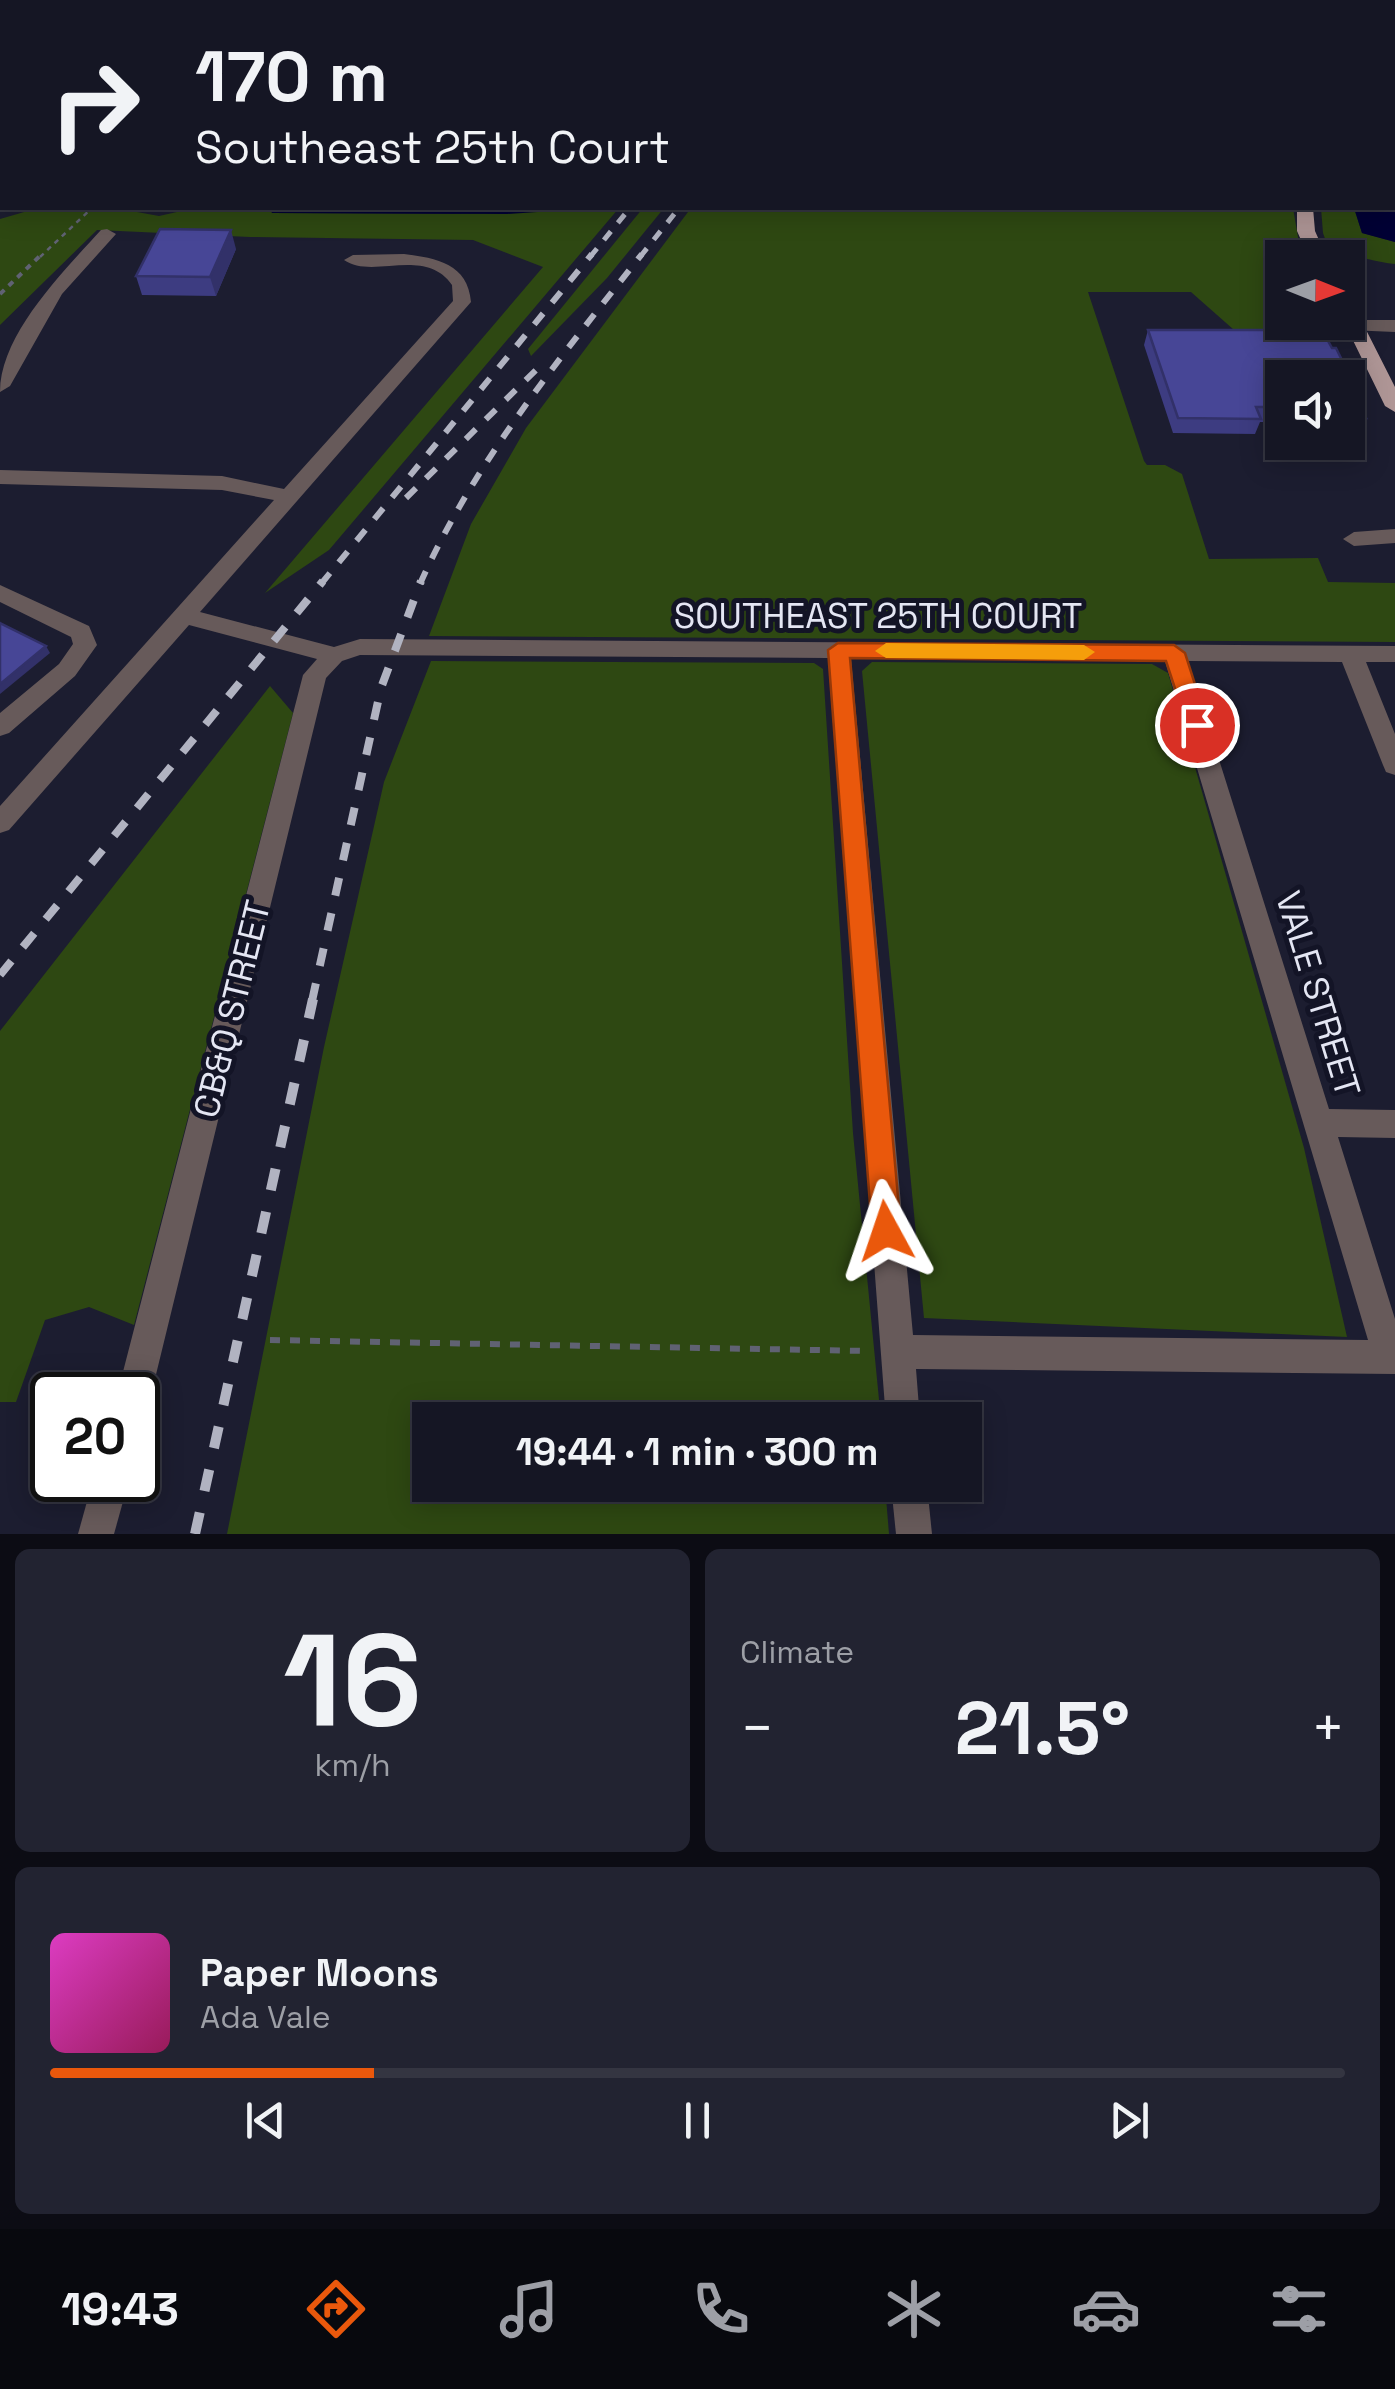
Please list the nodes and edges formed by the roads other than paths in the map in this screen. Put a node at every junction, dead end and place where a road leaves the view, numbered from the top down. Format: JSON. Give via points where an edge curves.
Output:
{"nodes":[{"id":1,"x":1306,"y":210,"type":"edge"},
{"id":2,"x":107,"y":234,"type":"dead end"},
{"id":3,"x":1310,"y":240,"type":"edge"},
{"id":4,"x":353,"y":260,"type":"dead end"},
{"id":5,"x":1365,"y":321,"type":"edge"},
{"id":6,"x":1395,"y":326,"type":"edge"},
{"id":7,"x":1362,"y":340,"type":"edge"},
{"id":8,"x":0,"y":386,"type":"edge"},
{"id":9,"x":1395,"y":406,"type":"edge"},
{"id":10,"x":0,"y":477,"type":"edge"},
{"id":11,"x":292,"y":497,"type":"junction"},
{"id":12,"x":1395,"y":536,"type":"edge"},
{"id":13,"x":1354,"y":539,"type":"dead end"},
{"id":14,"x":0,"y":593,"type":"edge"},
{"id":15,"x":186,"y":616,"type":"junction"},
{"id":16,"x":838,"y":650,"type":"junction"},
{"id":17,"x":347,"y":651,"type":"junction"},
{"id":18,"x":1174,"y":653,"type":"junction"},
{"id":19,"x":1351,"y":654,"type":"junction"},
{"id":20,"x":1395,"y":654,"type":"edge"},
{"id":21,"x":0,"y":727,"type":"edge"},
{"id":22,"x":1395,"y":765,"type":"edge"},
{"id":23,"x":0,"y":823,"type":"edge"},
{"id":24,"x":1318,"y":1123,"type":"junction"},
{"id":25,"x":1395,"y":1124,"type":"edge"},
{"id":26,"x":896,"y":1352,"type":"junction"},
{"id":27,"x":1393,"y":1357,"type":"edge"},
{"id":28,"x":140,"y":1372,"type":"edge"},
{"id":29,"x":901,"y":1402,"type":"edge"},
{"id":30,"x":105,"y":1502,"type":"edge"},
{"id":31,"x":911,"y":1502,"type":"edge"},
{"id":32,"x":96,"y":1534,"type":"edge"},
{"id":33,"x":914,"y":1534,"type":"edge"}],
"edges":[{"from":1,"to":3,"type":"main road"},
{"from":2,"to":8,"type":"street","via":[[54,292]]},
{"from":4,"to":11,"type":"street","via":[[430,262],[459,280],[462,302]]},
{"from":5,"to":6,"type":"street"},
{"from":7,"to":9,"type":"main road"},
{"from":10,"to":11,"type":"street","via":[[222,483]]},
{"from":11,"to":15,"type":"street"},
{"from":12,"to":13,"type":"street"},
{"from":14,"to":21,"type":"street","via":[[82,632],[85,645],[67,670]]},
{"from":15,"to":17,"type":"street","name":"SOUTHEAST 25TH COURT"},
{"from":15,"to":23,"type":"street"},
{"from":16,"to":17,"type":"street","name":"SOUTHEAST 25TH COURT"},
{"from":16,"to":18,"type":"street","name":"SOUTHEAST 25TH COURT"},
{"from":16,"to":26,"type":"street"},
{"from":17,"to":28,"type":"street","name":"CB&Q STREET","via":[[315,676]]},
{"from":18,"to":19,"type":"street","name":"SOUTHEAST 25TH COURT"},
{"from":18,"to":24,"type":"street","name":"VALE STREET"},
{"from":19,"to":20,"type":"street","name":"SOUTHEAST 25TH COURT"},
{"from":19,"to":22,"type":"street"},
{"from":24,"to":25,"type":"street"},
{"from":24,"to":27,"type":"street","name":"VALE STREET"},
{"from":26,"to":27,"type":"street"},
{"from":26,"to":29,"type":"street"},
{"from":30,"to":32,"type":"street"},
{"from":31,"to":33,"type":"street"}]}
